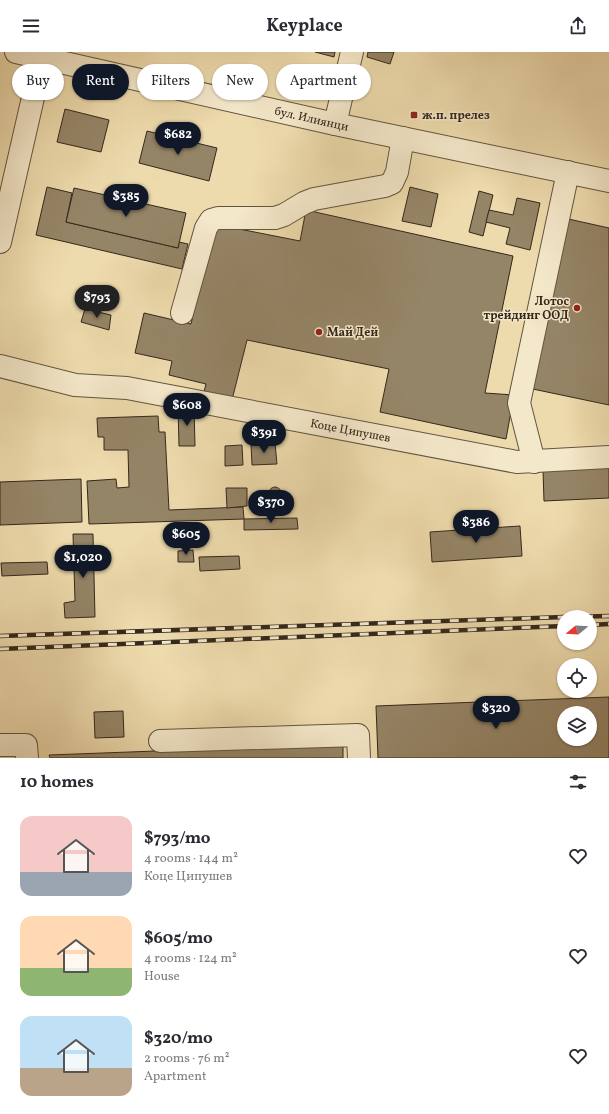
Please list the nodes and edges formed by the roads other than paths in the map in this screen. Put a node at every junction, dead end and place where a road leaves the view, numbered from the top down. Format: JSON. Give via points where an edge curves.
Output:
{"nodes":[{"id":1,"x":16,"y":52,"type":"edge"},
{"id":2,"x":352,"y":52,"type":"edge"},
{"id":3,"x":42,"y":58,"type":"junction"},
{"id":4,"x":335,"y":124,"type":"junction"},
{"id":5,"x":403,"y":138,"type":"junction"},
{"id":6,"x":568,"y":172,"type":"junction"},
{"id":7,"x":609,"y":181,"type":"edge"},
{"id":8,"x":0,"y":242,"type":"edge"},
{"id":9,"x":182,"y":313,"type":"dead end"},
{"id":10,"x":0,"y":366,"type":"edge"},
{"id":11,"x":609,"y":458,"type":"edge"},
{"id":12,"x":534,"y":462,"type":"junction"},
{"id":13,"x":160,"y":741,"type":"dead end"},
{"id":14,"x":0,"y":745,"type":"edge"},
{"id":15,"x":27,"y":758,"type":"edge"},
{"id":16,"x":359,"y":758,"type":"edge"}],
"edges":[{"from":1,"to":3,"type":"street","name":"бул. Илиянци"},
{"from":2,"to":4,"type":"street"},
{"from":3,"to":4,"type":"street","name":"бул. Илиянци"},
{"from":3,"to":8,"type":"street"},
{"from":4,"to":5,"type":"street","name":"бул. Илиянци"},
{"from":5,"to":6,"type":"street","name":"бул. Илиянци"},
{"from":5,"to":9,"type":"street","via":[[397,172],[392,183],[385,186],[314,199],[275,218],[211,220],[206,228]]},
{"from":6,"to":7,"type":"street","name":"бул. Илиянци"},
{"from":6,"to":12,"type":"street","via":[[519,403]]},
{"from":10,"to":12,"type":"street","name":"Коце Ципушев","via":[[74,385],[127,388],[517,462]]},
{"from":11,"to":12,"type":"street","name":"Коце Ципушев"},
{"from":13,"to":16,"type":"street","via":[[358,735]]},
{"from":14,"to":15,"type":"street","via":[[26,745]]}]}
